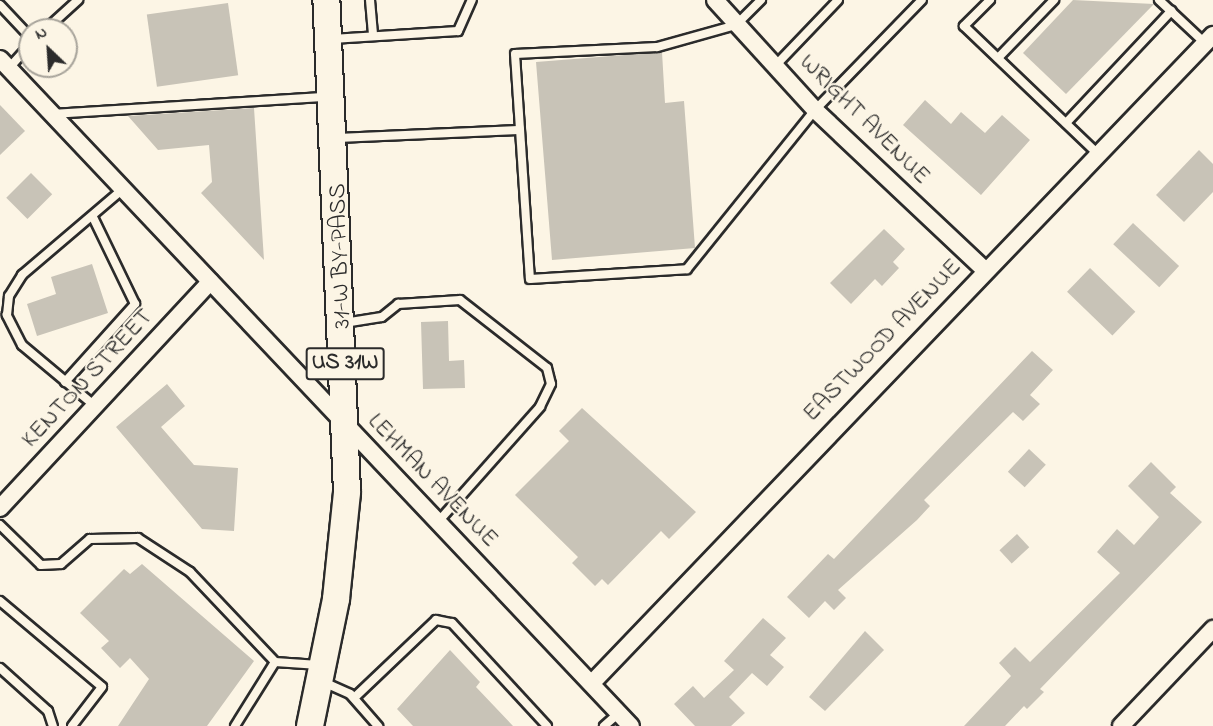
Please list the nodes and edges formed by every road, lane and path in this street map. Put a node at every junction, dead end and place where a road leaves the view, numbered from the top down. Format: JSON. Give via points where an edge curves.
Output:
{"nodes":[{"id":1,"x":78,"y":0,"type":"edge"},
{"id":2,"x":326,"y":0,"type":"edge"},
{"id":3,"x":370,"y":0,"type":"edge"},
{"id":4,"x":472,"y":0,"type":"edge"},
{"id":5,"x":715,"y":0,"type":"edge"},
{"id":6,"x":762,"y":0,"type":"edge"},
{"id":7,"x":838,"y":0,"type":"edge"},
{"id":8,"x":922,"y":0,"type":"edge"},
{"id":9,"x":1054,"y":0,"type":"edge"},
{"id":10,"x":1159,"y":0,"type":"edge"},
{"id":11,"x":984,"y":2,"type":"edge"},
{"id":12,"x":0,"y":4,"type":"edge"},
{"id":13,"x":1172,"y":11,"type":"junction"},
{"id":14,"x":58,"y":18,"type":"edge"},
{"id":15,"x":18,"y":24,"type":"edge"},
{"id":16,"x":736,"y":25,"type":"junction"},
{"id":17,"x":372,"y":36,"type":"junction"},
{"id":18,"x":328,"y":39,"type":"junction"},
{"id":19,"x":1209,"y":39,"type":"edge"},
{"id":20,"x":18,"y":54,"type":"edge"},
{"id":21,"x":998,"y":58,"type":"junction"},
{"id":22,"x":5,"y":64,"type":"edge"},
{"id":23,"x":775,"y":66,"type":"junction"},
{"id":24,"x":333,"y":97,"type":"junction"},
{"id":25,"x":815,"y":110,"type":"junction"},
{"id":26,"x":52,"y":114,"type":"junction"},
{"id":27,"x":1066,"y":123,"type":"junction"},
{"id":28,"x":520,"y":130,"type":"junction"},
{"id":29,"x":335,"y":138,"type":"junction"},
{"id":30,"x":1097,"y":153,"type":"junction"},
{"id":31,"x":123,"y":189,"type":"junction"},
{"id":32,"x":93,"y":217,"type":"junction"},
{"id":33,"x":984,"y":269,"type":"junction"},
{"id":34,"x":210,"y":282,"type":"junction"},
{"id":35,"x":344,"y":323,"type":"junction"},
{"id":36,"x":65,"y":381,"type":"junction"},
{"id":37,"x":95,"y":406,"type":"junction"},
{"id":38,"x":348,"y":428,"type":"junction"},
{"id":39,"x":0,"y":508,"type":"edge"},
{"id":40,"x":438,"y":522,"type":"junction"},
{"id":41,"x":0,"y":525,"type":"edge"},
{"id":42,"x":0,"y":601,"type":"edge"},
{"id":43,"x":1213,"y":629,"type":"edge"},
{"id":44,"x":275,"y":662,"type":"junction"},
{"id":45,"x":0,"y":668,"type":"edge"},
{"id":46,"x":321,"y":673,"type":"junction"},
{"id":47,"x":592,"y":683,"type":"junction"},
{"id":48,"x":354,"y":698,"type":"junction"},
{"id":49,"x":619,"y":712,"type":"junction"},
{"id":50,"x":53,"y":726,"type":"edge"},
{"id":51,"x":72,"y":726,"type":"edge"},
{"id":52,"x":235,"y":726,"type":"edge"},
{"id":53,"x":310,"y":726,"type":"edge"},
{"id":54,"x":378,"y":726,"type":"edge"},
{"id":55,"x":546,"y":726,"type":"edge"},
{"id":56,"x":604,"y":726,"type":"edge"},
{"id":57,"x":631,"y":726,"type":"edge"},
{"id":58,"x":1121,"y":726,"type":"edge"}],
"edges":[{"from":1,"to":14,"type":"lane"},
{"from":2,"to":18,"type":"main road","name":"31-W BY-PASS","number":"US 31W"},
{"from":3,"to":17,"type":"lane"},
{"from":4,"to":17,"type":"lane","via":[[458,31]]},
{"from":5,"to":16,"type":"street","name":"WRIGHT AVENUE"},
{"from":6,"to":16,"type":"lane"},
{"from":7,"to":23,"type":"lane"},
{"from":8,"to":25,"type":"lane"},
{"from":9,"to":21,"type":"lane"},
{"from":10,"to":13,"type":"lane"},
{"from":11,"to":21,"type":"lane","via":[[964,26]]},
{"from":12,"to":15,"type":"lane"},
{"from":13,"to":19,"type":"lane"},
{"from":13,"to":27,"type":"lane"},
{"from":16,"to":23,"type":"street","name":"WRIGHT AVENUE"},
{"from":16,"to":28,"type":"lane","via":[[657,47],[515,54]]},
{"from":17,"to":18,"type":"lane"},
{"from":18,"to":24,"type":"main road","name":"31-W BY-PASS","number":"US 31W"},
{"from":19,"to":30,"type":"street","name":"EASTWOOD AVENUE"},
{"from":20,"to":22,"type":"lane"},
{"from":21,"to":27,"type":"lane"},
{"from":22,"to":26,"type":"street","name":"LEHMAN AVENUE"},
{"from":23,"to":25,"type":"street","name":"WRIGHT AVENUE"},
{"from":24,"to":26,"type":"lane"},
{"from":24,"to":29,"type":"main road","name":"31-W BY-PASS","number":"US 31W"},
{"from":25,"to":28,"type":"lane","via":[[687,269],[531,279]]},
{"from":25,"to":33,"type":"street","name":"WRIGHT AVENUE"},
{"from":26,"to":31,"type":"street","name":"LEHMAN AVENUE"},
{"from":27,"to":30,"type":"lane"},
{"from":28,"to":29,"type":"lane"},
{"from":29,"to":35,"type":"main road","name":"31-W BY-PASS","number":"US 31W"},
{"from":30,"to":33,"type":"street","name":"EASTWOOD AVENUE"},
{"from":31,"to":32,"type":"lane"},
{"from":31,"to":34,"type":"street","name":"LEHMAN AVENUE"},
{"from":32,"to":36,"type":"lane","via":[[135,304]]},
{"from":32,"to":36,"type":"lane","via":[[22,275],[9,296],[7,315],[22,345]]},
{"from":33,"to":47,"type":"street","name":"EASTWOOD AVENUE"},
{"from":34,"to":37,"type":"street","name":"KENTON STREET"},
{"from":34,"to":38,"type":"street","name":"LEHMAN AVENUE"},
{"from":35,"to":38,"type":"main road","name":"31-W BY-PASS","number":"US 31W"},
{"from":35,"to":40,"type":"lane","via":[[382,317],[399,304],[460,300],[547,368],[552,384],[540,407]]},
{"from":36,"to":37,"type":"lane"},
{"from":37,"to":39,"type":"street","name":"KENTON STREET"},
{"from":38,"to":40,"type":"street","name":"LEHMAN AVENUE"},
{"from":38,"to":46,"type":"main road","name":"31-W BY-PASS","number":"US 31W","via":[[338,578]]},
{"from":40,"to":47,"type":"street","name":"LEHMAN AVENUE"},
{"from":41,"to":44,"type":"lane","via":[[41,565],[61,564],[90,539],[138,538],[190,572]]},
{"from":42,"to":51,"type":"lane","via":[[102,687]]},
{"from":43,"to":58,"type":"street"},
{"from":44,"to":46,"type":"lane"},
{"from":44,"to":52,"type":"lane"},
{"from":45,"to":50,"type":"lane","via":[[48,711]]},
{"from":46,"to":48,"type":"lane"},
{"from":46,"to":53,"type":"main road","name":"31-W BY-PASS","number":"US 31W"},
{"from":47,"to":49,"type":"street","name":"LEHMAN AVENUE"},
{"from":48,"to":54,"type":"lane"},
{"from":48,"to":55,"type":"lane","via":[[436,620],[452,623]]},
{"from":49,"to":56,"type":"lane"},
{"from":49,"to":57,"type":"street","name":"LEHMAN AVENUE"}]}
